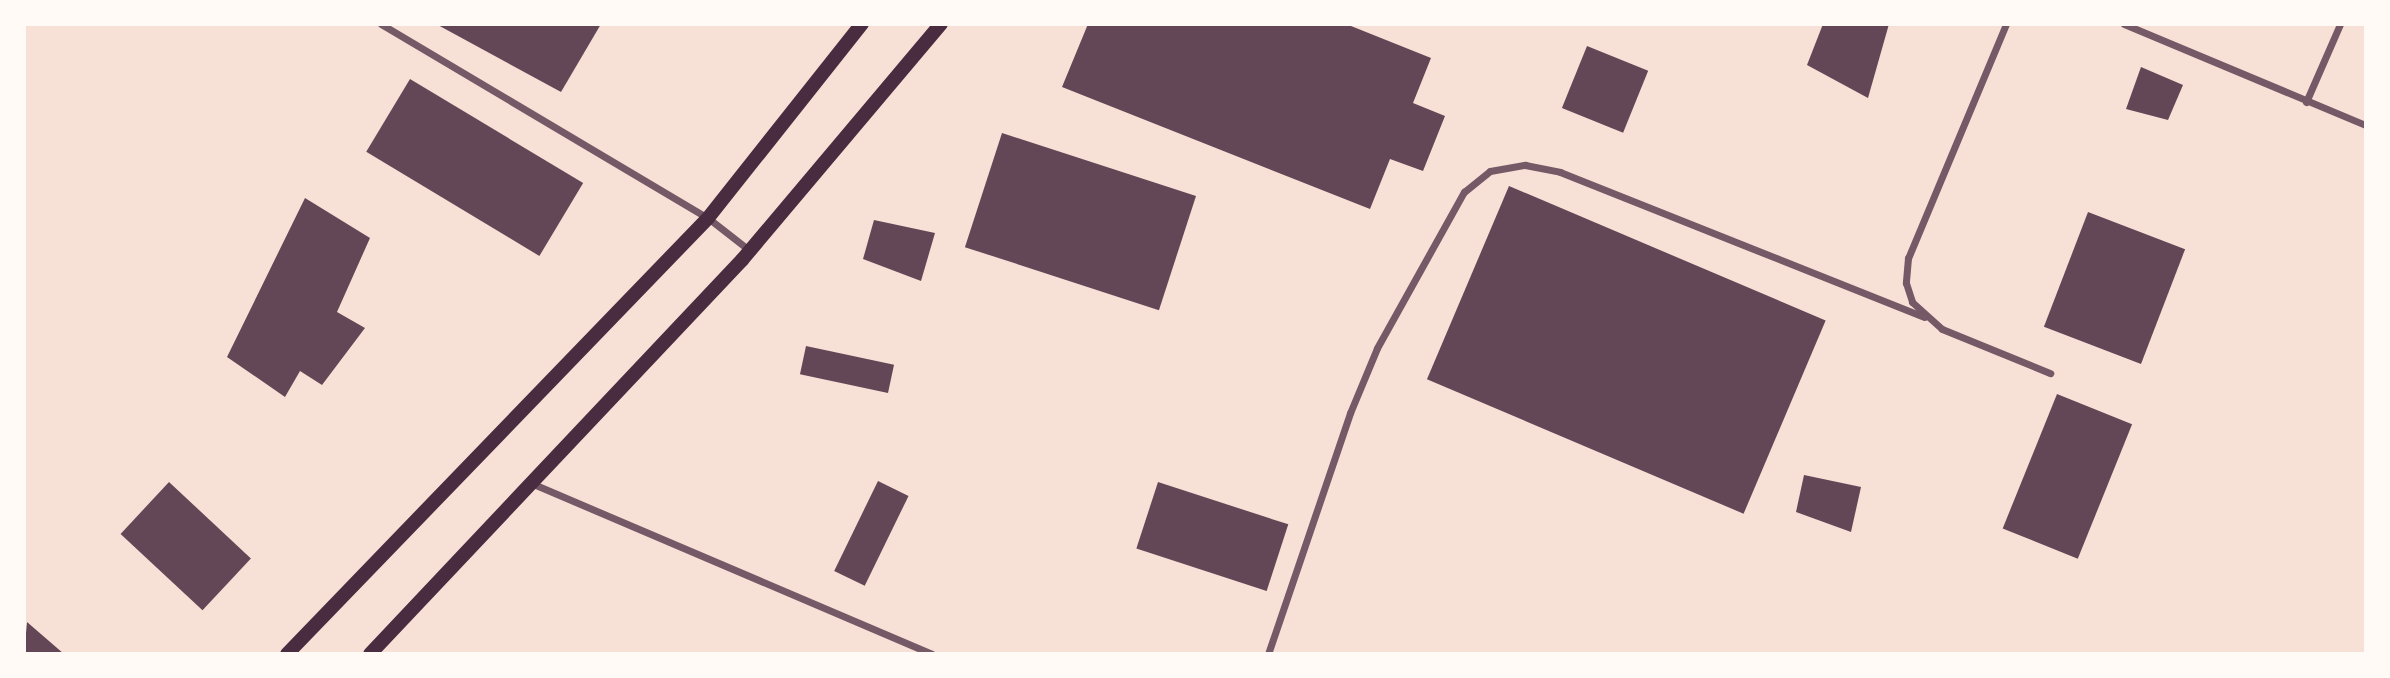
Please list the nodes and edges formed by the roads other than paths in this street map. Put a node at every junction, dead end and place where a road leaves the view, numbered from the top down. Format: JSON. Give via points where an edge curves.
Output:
{"nodes":[{"id":1,"x":381,"y":24,"type":"edge"},
{"id":2,"x":862,"y":24,"type":"edge"},
{"id":3,"x":941,"y":24,"type":"edge"},
{"id":4,"x":2006,"y":24,"type":"edge"},
{"id":5,"x":2124,"y":24,"type":"edge"},
{"id":6,"x":2340,"y":24,"type":"edge"},
{"id":7,"x":2306,"y":102,"type":"junction"},
{"id":8,"x":2365,"y":125,"type":"edge"},
{"id":9,"x":708,"y":218,"type":"junction"},
{"id":10,"x":749,"y":250,"type":"junction"},
{"id":11,"x":1924,"y":317,"type":"junction"},
{"id":12,"x":2050,"y":373,"type":"dead end"},
{"id":13,"x":531,"y":483,"type":"junction"},
{"id":14,"x":287,"y":653,"type":"edge"},
{"id":15,"x":370,"y":653,"type":"edge"},
{"id":16,"x":932,"y":653,"type":"edge"},
{"id":17,"x":1268,"y":653,"type":"edge"}],
"edges":[{"from":1,"to":9,"type":"street"},
{"from":2,"to":9,"type":"main road"},
{"from":3,"to":10,"type":"main road"},
{"from":4,"to":11,"type":"street","via":[[1908,258],[1906,283],[1912,302]]},
{"from":5,"to":7,"type":"street"},
{"from":6,"to":7,"type":"street"},
{"from":7,"to":8,"type":"street"},
{"from":9,"to":10,"type":"street"},
{"from":9,"to":14,"type":"main road"},
{"from":10,"to":13,"type":"main road"},
{"from":11,"to":12,"type":"street","via":[[1942,329]]},
{"from":11,"to":17,"type":"street","via":[[1560,172],[1525,165],[1490,171],[1464,191],[1377,348],[1350,413]]},
{"from":13,"to":15,"type":"main road"},
{"from":13,"to":16,"type":"street"}]}
